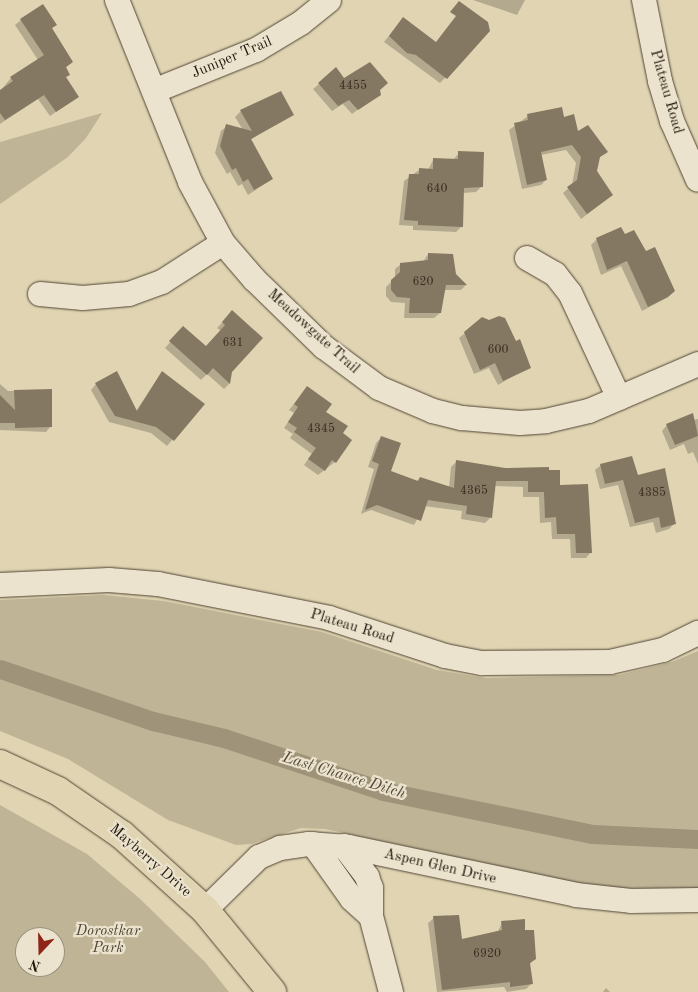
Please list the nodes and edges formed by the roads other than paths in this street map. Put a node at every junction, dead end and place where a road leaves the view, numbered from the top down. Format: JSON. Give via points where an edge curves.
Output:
{"nodes":[{"id":1,"x":117,"y":0,"type":"edge"},
{"id":2,"x":329,"y":0,"type":"edge"},
{"id":3,"x":644,"y":0,"type":"edge"},
{"id":4,"x":154,"y":91,"type":"junction"},
{"id":5,"x":698,"y":180,"type":"edge"},
{"id":6,"x":223,"y":243,"type":"junction"},
{"id":7,"x":527,"y":258,"type":"dead end"},
{"id":8,"x":40,"y":294,"type":"dead end"},
{"id":9,"x":698,"y":364,"type":"edge"},
{"id":10,"x":619,"y":398,"type":"junction"},
{"id":11,"x":0,"y":585,"type":"edge"},
{"id":12,"x":698,"y":633,"type":"edge"},
{"id":13,"x":0,"y":764,"type":"edge"},
{"id":14,"x":313,"y":844,"type":"junction"},
{"id":15,"x":344,"y":846,"type":"junction"},
{"id":16,"x":698,"y":900,"type":"edge"},
{"id":17,"x":205,"y":910,"type":"junction"},
{"id":18,"x":371,"y":916,"type":"junction"},
{"id":19,"x":272,"y":992,"type":"edge"},
{"id":20,"x":391,"y":992,"type":"edge"}],
"edges":[{"from":1,"to":4,"type":"street","name":"Meadowgate Trail"},
{"from":2,"to":4,"type":"street","name":"Juniper Trail","via":[[301,23],[256,50]]},
{"from":3,"to":5,"type":"street","name":"Plateau Road","via":[[660,81]]},
{"from":4,"to":6,"type":"street","name":"Meadowgate Trail","via":[[190,182]]},
{"from":6,"to":8,"type":"street","via":[[162,282],[135,292],[104,297]]},
{"from":6,"to":10,"type":"street","name":"Meadowgate Trail","via":[[254,279],[324,347],[379,388],[406,401],[462,418],[520,423],[571,416]]},
{"from":7,"to":10,"type":"street","via":[[555,274],[570,293]]},
{"from":9,"to":10,"type":"street","name":"Meadowgate Trail"},
{"from":11,"to":12,"type":"street","name":"Plateau Road","via":[[109,580],[158,584],[329,618],[445,656],[482,663],[610,662],[663,650]]},
{"from":13,"to":17,"type":"main road","name":"Mayberry Drive","via":[[58,791],[100,819],[151,859]]},
{"from":14,"to":15,"type":"street","name":"Aspen Glen Drive"},
{"from":14,"to":17,"type":"street","name":"Aspen Glen Drive","via":[[280,848],[259,856]]},
{"from":14,"to":18,"type":"street","via":[[352,899]]},
{"from":15,"to":16,"type":"street","name":"Aspen Glen Drive","via":[[576,895],[631,900]]},
{"from":15,"to":18,"type":"street","via":[[367,877]]},
{"from":17,"to":19,"type":"main road","name":"Mayberry Drive"},
{"from":18,"to":20,"type":"street"}]}
